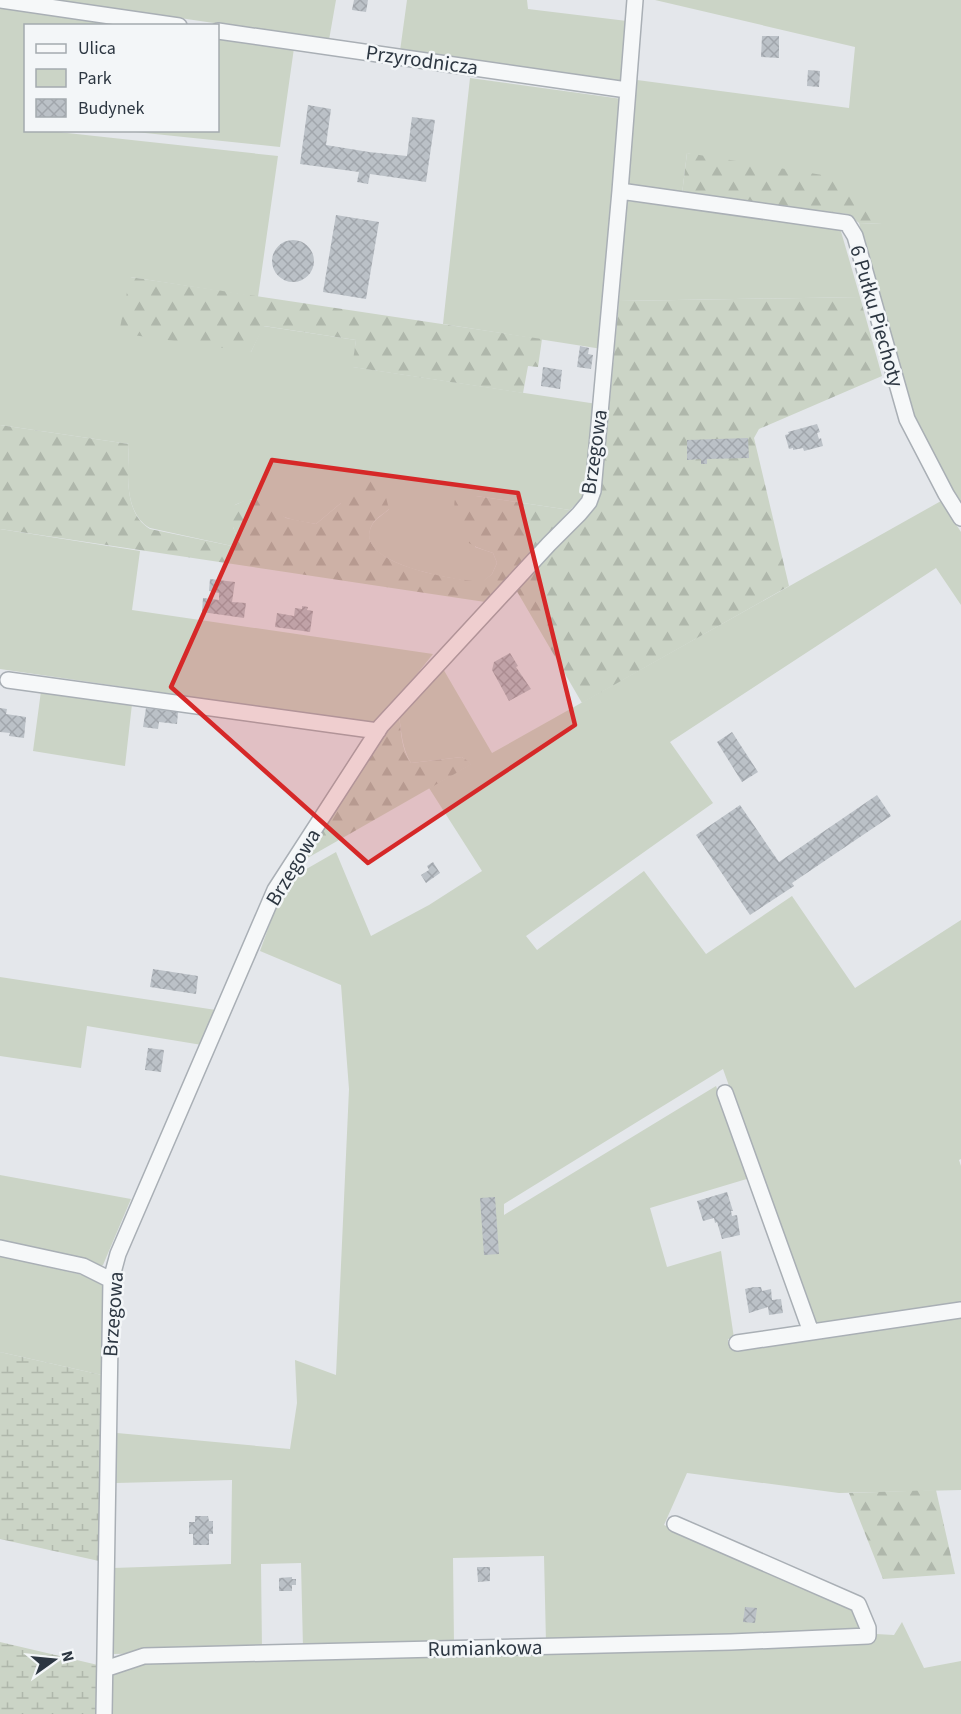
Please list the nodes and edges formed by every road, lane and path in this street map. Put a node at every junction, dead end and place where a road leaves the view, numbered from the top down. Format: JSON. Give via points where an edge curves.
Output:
{"nodes":[{"id":1,"x":1,"y":0,"type":"edge"},
{"id":2,"x":634,"y":0,"type":"edge"},
{"id":3,"x":165,"y":24,"type":"edge"},
{"id":4,"x":219,"y":31,"type":"edge"},
{"id":5,"x":627,"y":90,"type":"junction"},
{"id":6,"x":620,"y":192,"type":"junction"},
{"id":7,"x":961,"y":518,"type":"edge"},
{"id":8,"x":8,"y":680,"type":"dead end"},
{"id":9,"x":378,"y":730,"type":"junction"},
{"id":10,"x":725,"y":1093,"type":"dead end"},
{"id":11,"x":0,"y":1248,"type":"edge"},
{"id":12,"x":111,"y":1280,"type":"junction"},
{"id":13,"x":961,"y":1310,"type":"edge"},
{"id":14,"x":811,"y":1332,"type":"junction"},
{"id":15,"x":737,"y":1343,"type":"dead end"},
{"id":16,"x":675,"y":1524,"type":"dead end"},
{"id":17,"x":105,"y":1669,"type":"junction"},
{"id":18,"x":104,"y":1714,"type":"edge"}],
"edges":[{"from":1,"to":3,"type":"street"},
{"from":2,"to":5,"type":"street","name":"Brzegowa"},
{"from":4,"to":5,"type":"street","name":"Przyrodnicza"},
{"from":5,"to":6,"type":"street","name":"Brzegowa"},
{"from":6,"to":7,"type":"street","name":"6 Pułku Piechoty","via":[[847,223],[855,236],[907,419]]},
{"from":6,"to":9,"type":"street","name":"Brzegowa","via":[[589,502]]},
{"from":8,"to":9,"type":"street"},
{"from":9,"to":12,"type":"street","name":"Brzegowa","via":[[275,890],[140,1201]]},
{"from":10,"to":14,"type":"street"},
{"from":11,"to":12,"type":"street","via":[[83,1266]]},
{"from":12,"to":17,"type":"street","name":"Brzegowa"},
{"from":13,"to":14,"type":"street"},
{"from":14,"to":15,"type":"street"},
{"from":16,"to":17,"type":"street","name":"Rumiankowa","via":[[858,1605],[868,1636],[144,1656]]},
{"from":17,"to":18,"type":"street","name":"Brzegowa"}]}
